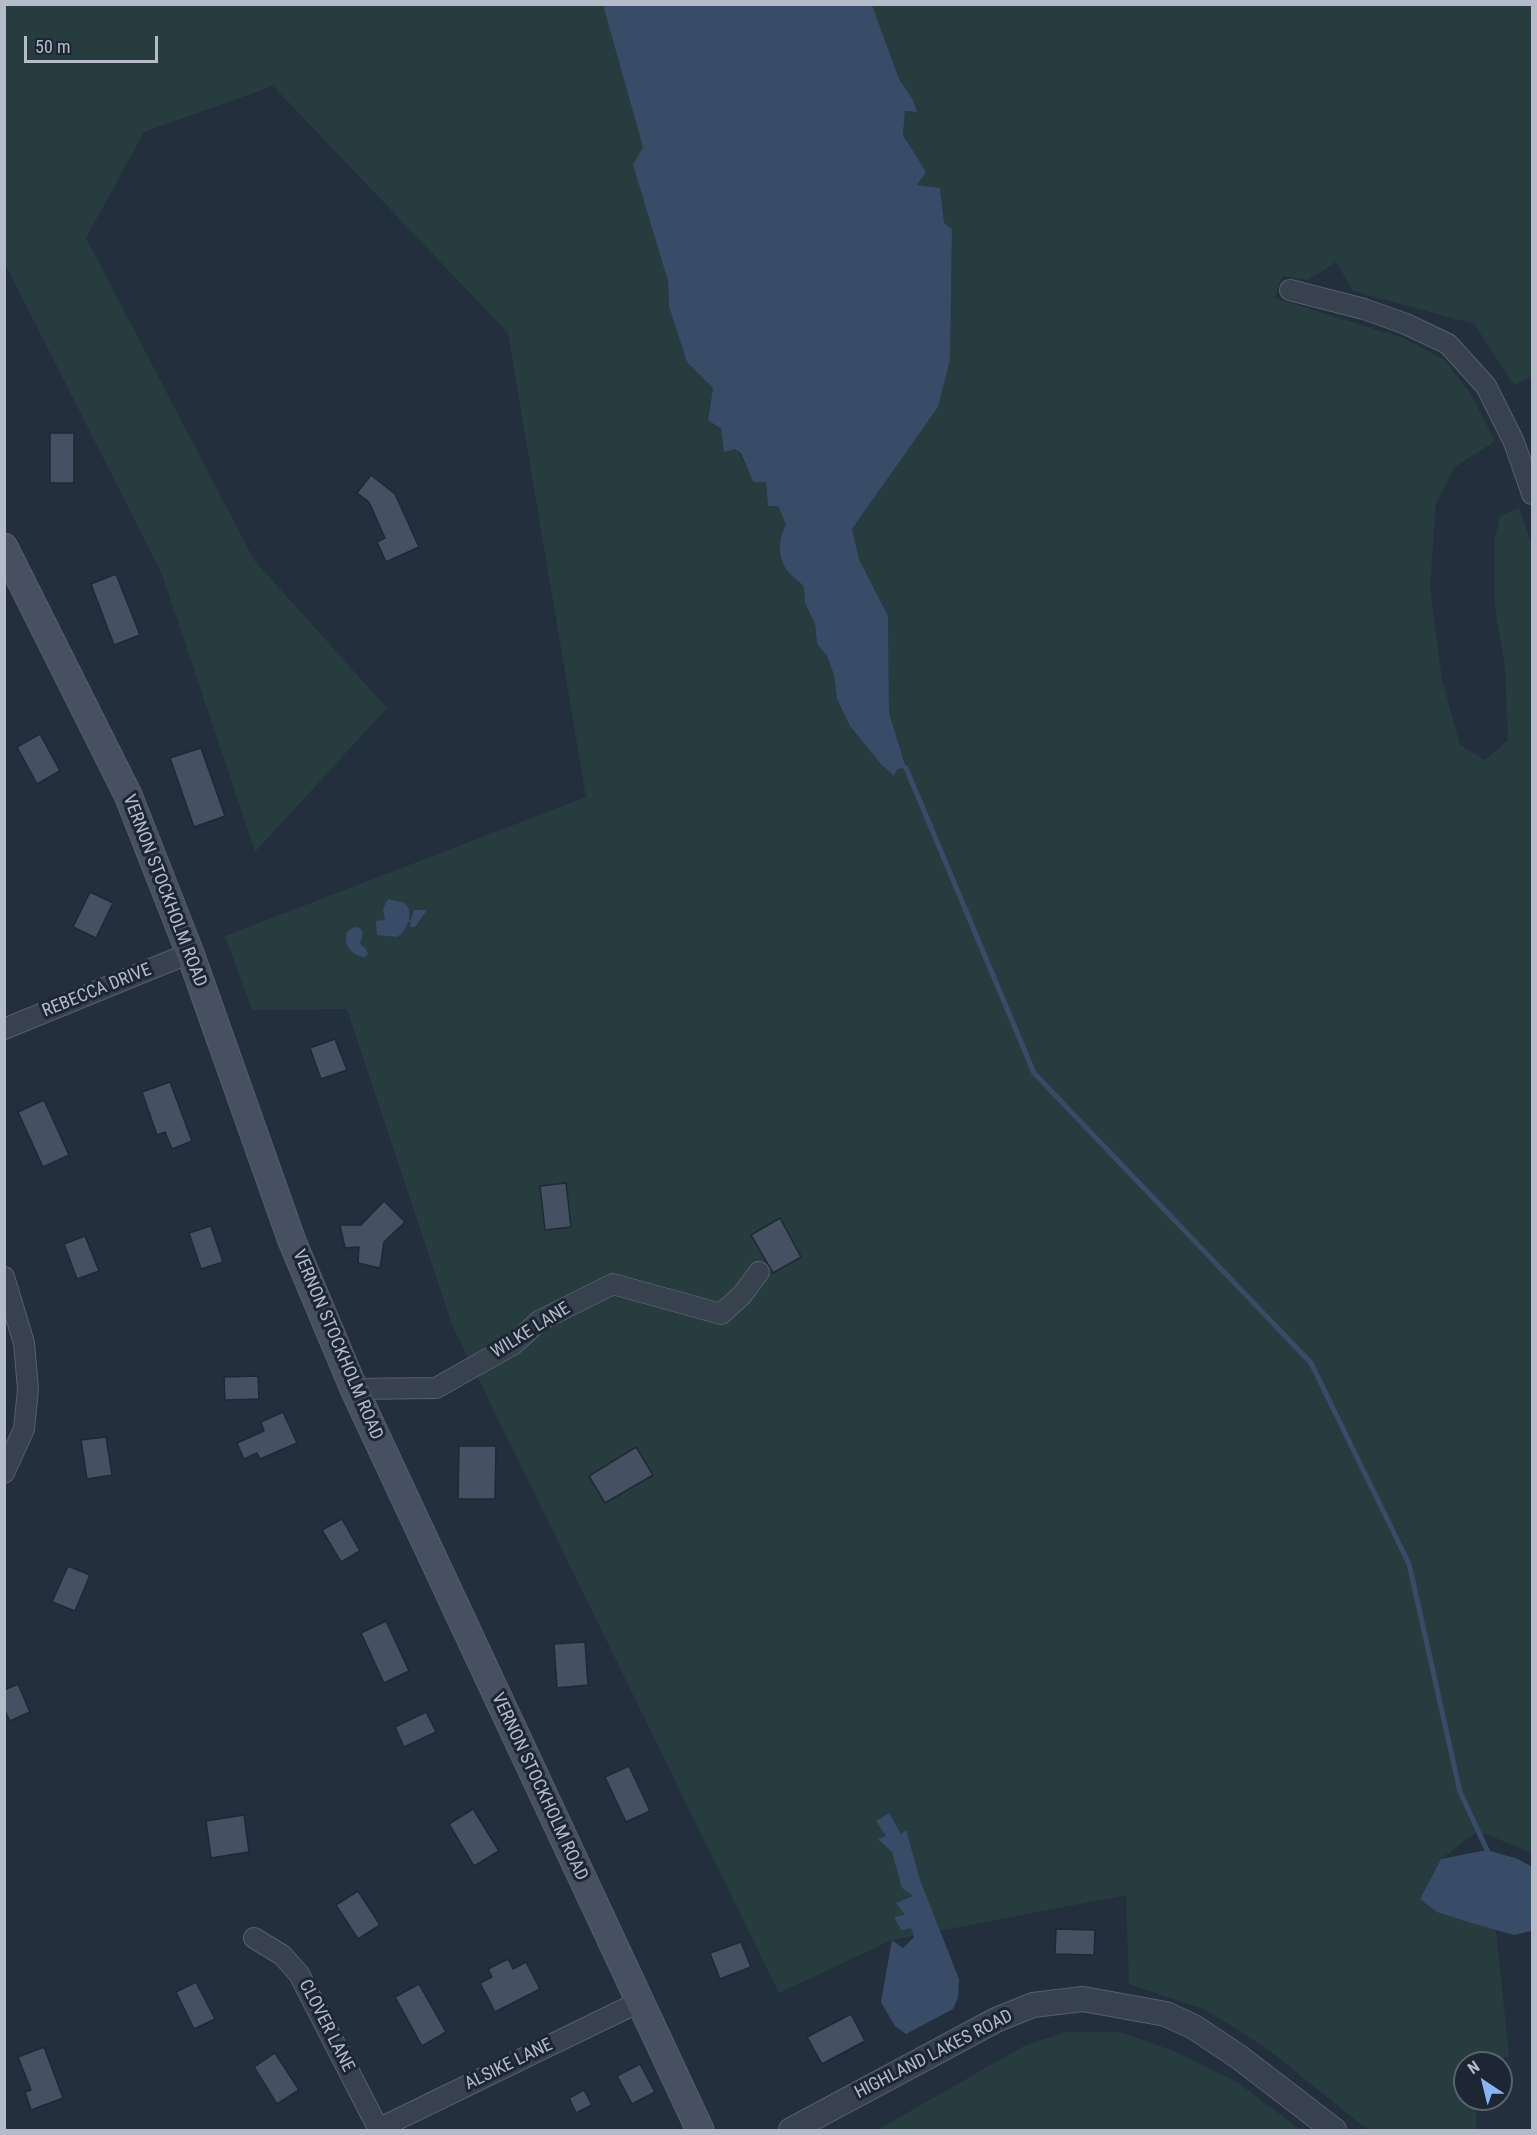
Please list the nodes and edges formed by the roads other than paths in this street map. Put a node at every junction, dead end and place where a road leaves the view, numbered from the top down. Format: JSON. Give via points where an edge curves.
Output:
{"nodes":[{"id":1,"x":1290,"y":290,"type":"dead end"},
{"id":2,"x":1533,"y":494,"type":"edge"},
{"id":3,"x":4,"y":547,"type":"edge"},
{"id":4,"x":190,"y":953,"type":"junction"},
{"id":5,"x":4,"y":1029,"type":"edge"},
{"id":6,"x":759,"y":1272,"type":"dead end"},
{"id":7,"x":4,"y":1277,"type":"edge"},
{"id":8,"x":354,"y":1389,"type":"junction"},
{"id":9,"x":4,"y":1473,"type":"edge"},
{"id":10,"x":254,"y":1938,"type":"dead end"},
{"id":11,"x":639,"y":2002,"type":"junction"},
{"id":12,"x":379,"y":2129,"type":"edge"},
{"id":13,"x":700,"y":2130,"type":"edge"},
{"id":14,"x":790,"y":2130,"type":"edge"},
{"id":15,"x":1334,"y":2130,"type":"edge"}],
"edges":[{"from":1,"to":2,"type":"street","via":[[1364,309],[1448,344],[1486,386],[1514,442]]},
{"from":3,"to":4,"type":"main road","name":"VERNON STOCKHOLM ROAD","via":[[128,795]]},
{"from":4,"to":5,"type":"street","name":"REBECCA DRIVE"},
{"from":4,"to":8,"type":"main road","name":"VERNON STOCKHOLM ROAD","via":[[292,1241]]},
{"from":6,"to":8,"type":"street","name":"WILKE LANE","via":[[721,1314],[613,1284],[539,1321],[514,1344],[436,1388]]},
{"from":7,"to":9,"type":"street","via":[[24,1343],[28,1389],[24,1429]]},
{"from":8,"to":11,"type":"main road","name":"VERNON STOCKHOLM ROAD"},
{"from":10,"to":12,"type":"street","name":"CLOVER LANE","via":[[282,1955],[299,1974]]},
{"from":11,"to":12,"type":"street","name":"ALSIKE LANE"},
{"from":11,"to":13,"type":"main road","name":"VERNON STOCKHOLM ROAD"},
{"from":14,"to":15,"type":"street","name":"HIGHLAND LAKES ROAD","via":[[996,2020],[1033,2005],[1083,1999],[1166,2014],[1194,2027]]}]}
